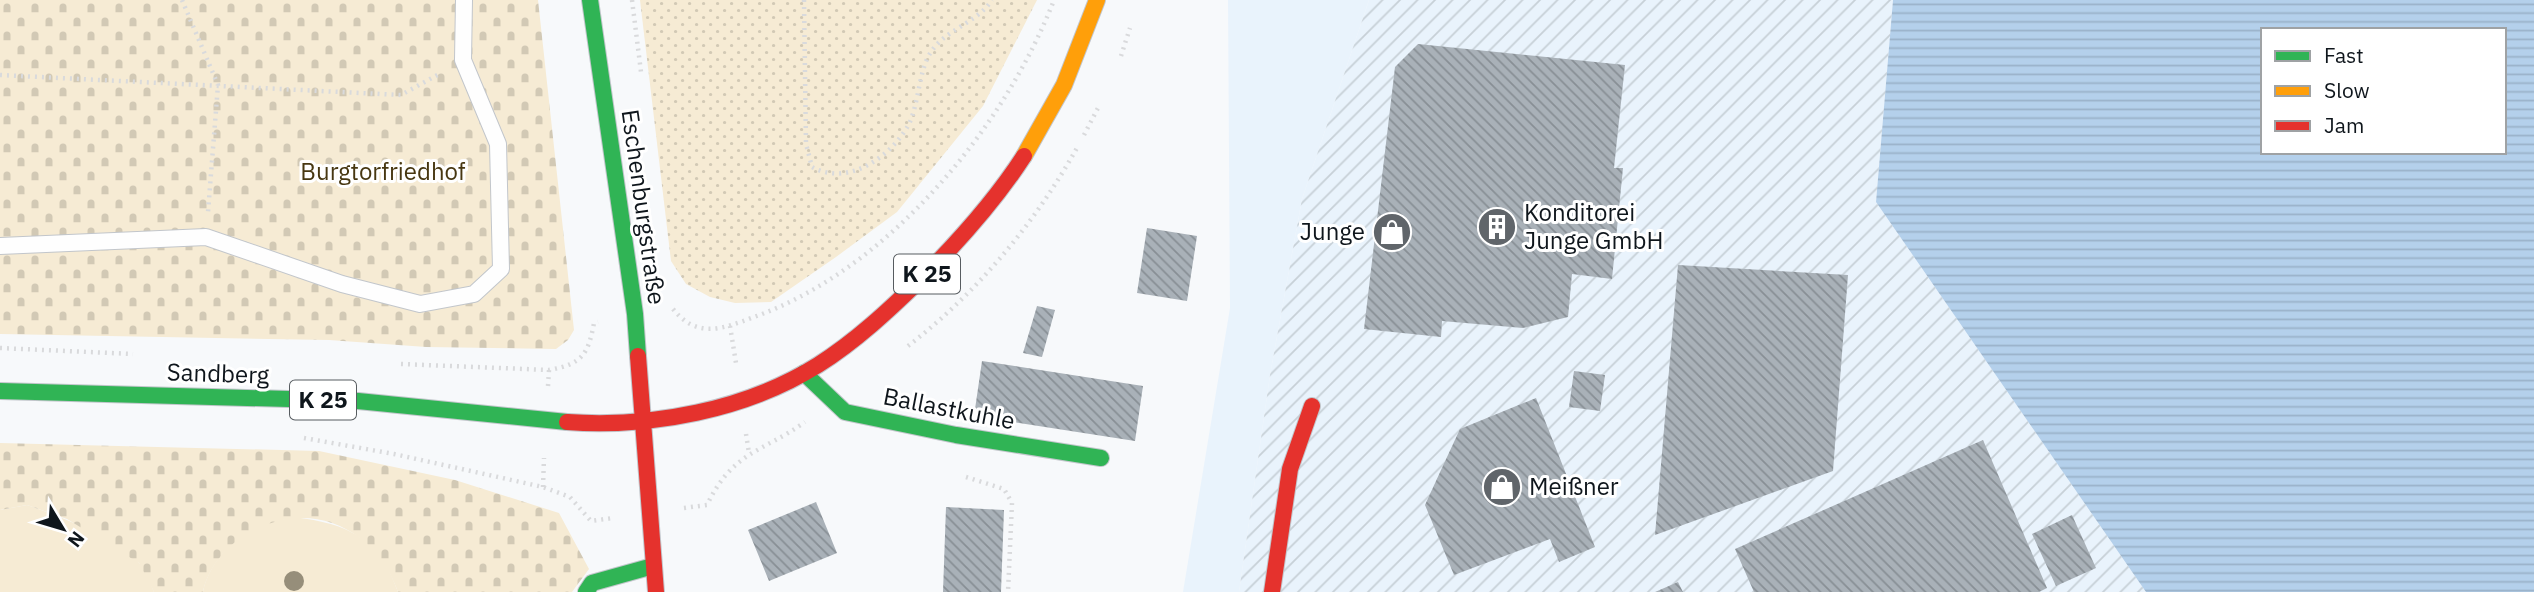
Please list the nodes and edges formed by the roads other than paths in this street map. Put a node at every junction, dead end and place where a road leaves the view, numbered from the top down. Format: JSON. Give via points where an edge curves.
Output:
{"nodes":[{"id":1,"x":464,"y":0,"type":"edge"},
{"id":2,"x":590,"y":0,"type":"edge"},
{"id":3,"x":1097,"y":0,"type":"edge"},
{"id":4,"x":0,"y":246,"type":"edge"},
{"id":5,"x":804,"y":373,"type":"junction"},
{"id":6,"x":0,"y":391,"type":"edge"},
{"id":7,"x":1312,"y":406,"type":"dead end"},
{"id":8,"x":645,"y":421,"type":"junction"},
{"id":9,"x":1101,"y":458,"type":"dead end"},
{"id":10,"x":653,"y":566,"type":"junction"},
{"id":11,"x":586,"y":592,"type":"edge"},
{"id":12,"x":656,"y":592,"type":"edge"},
{"id":13,"x":1272,"y":592,"type":"edge"}],
"edges":[{"from":1,"to":4,"type":"lane","via":[[463,60],[498,144],[501,269],[474,294],[420,304],[341,284],[206,237]]},
{"from":2,"to":8,"type":"main road","name":"Eschenburgstraße","via":[[635,314]]},
{"from":3,"to":5,"type":"main road","number":"K 25","via":[[1042,128],[1012,176],[954,248],[850,344]]},
{"from":5,"to":8,"type":"main road","number":"K 25","via":[[706,409]]},
{"from":5,"to":9,"type":"main road","name":"Ballastkuhle","via":[[845,412]]},
{"from":6,"to":8,"type":"main road","name":"Sandberg","number":"K 25","via":[[358,401],[546,420]]},
{"from":7,"to":13,"type":"main road","via":[[1290,469]]},
{"from":8,"to":10,"type":"main road","name":"Eschenburgstraße"},
{"from":10,"to":11,"type":"main road","via":[[592,583]]},
{"from":10,"to":12,"type":"main road","name":"Eschenburgstraße"}]}
